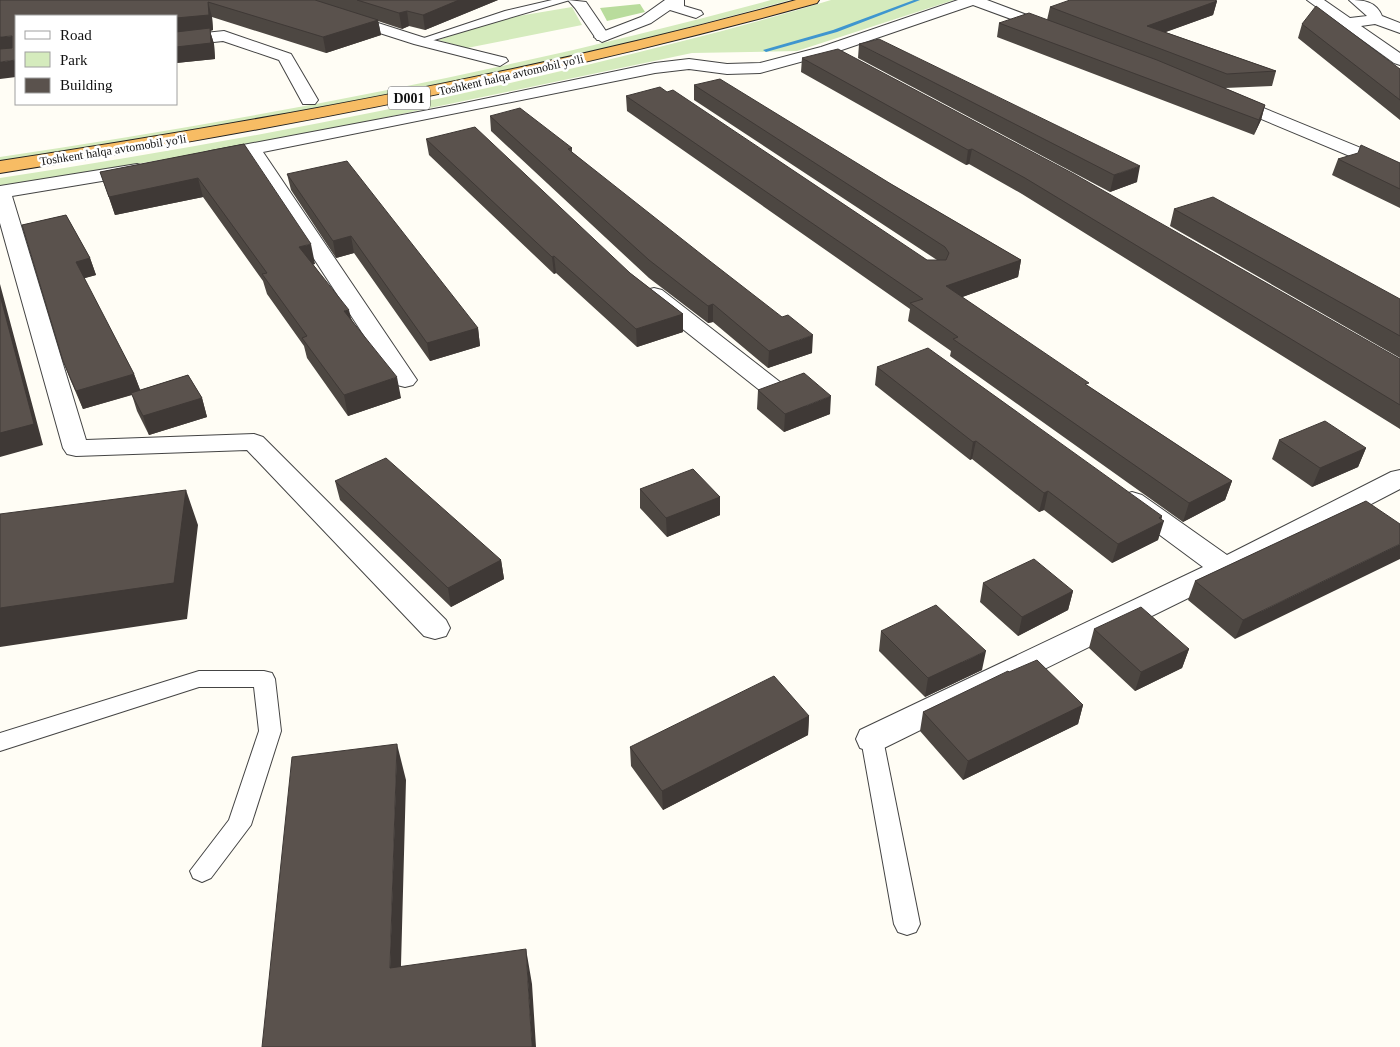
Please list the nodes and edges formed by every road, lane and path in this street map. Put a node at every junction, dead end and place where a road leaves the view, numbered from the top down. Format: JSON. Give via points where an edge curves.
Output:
{"nodes":[{"id":1,"x":291,"y":0,"type":"edge"},
{"id":2,"x":565,"y":0,"type":"edge"},
{"id":3,"x":575,"y":0,"type":"edge"},
{"id":4,"x":676,"y":0,"type":"edge"},
{"id":5,"x":812,"y":0,"type":"edge"},
{"id":6,"x":973,"y":0,"type":"edge"},
{"id":7,"x":1314,"y":0,"type":"edge"},
{"id":8,"x":1356,"y":0,"type":"edge"},
{"id":9,"x":714,"y":10,"type":"dead end"},
{"id":10,"x":696,"y":14,"type":"junction"},
{"id":11,"x":1376,"y":19,"type":"junction"},
{"id":12,"x":1347,"y":23,"type":"junction"},
{"id":13,"x":1400,"y":28,"type":"edge"},
{"id":14,"x":1067,"y":35,"type":"edge"},
{"id":15,"x":602,"y":37,"type":"junction"},
{"id":16,"x":178,"y":41,"type":"edge"},
{"id":17,"x":420,"y":41,"type":"junction"},
{"id":18,"x":585,"y":41,"type":"dead end"},
{"id":19,"x":827,"y":50,"type":"junction"},
{"id":20,"x":507,"y":59,"type":"joint"},
{"id":21,"x":1400,"y":60,"type":"edge"},
{"id":22,"x":853,"y":64,"type":"edge"},
{"id":23,"x":638,"y":72,"type":"junction"},
{"id":24,"x":662,"y":88,"type":"edge"},
{"id":25,"x":1213,"y":92,"type":"edge"},
{"id":26,"x":309,"y":100,"type":"junction"},
{"id":27,"x":0,"y":150,"type":"edge"},
{"id":28,"x":252,"y":150,"type":"junction"},
{"id":29,"x":197,"y":159,"type":"edge"},
{"id":30,"x":0,"y":167,"type":"edge"},
{"id":31,"x":151,"y":168,"type":"edge"},
{"id":32,"x":1400,"y":171,"type":"edge"},
{"id":33,"x":1,"y":192,"type":"edge"},
{"id":34,"x":640,"y":284,"type":"edge"},
{"id":35,"x":405,"y":380,"type":"dead end"},
{"id":36,"x":771,"y":387,"type":"edge"},
{"id":37,"x":1400,"y":478,"type":"edge"},
{"id":38,"x":1114,"y":488,"type":"edge"},
{"id":39,"x":1225,"y":568,"type":"junction"},
{"id":40,"x":435,"y":628,"type":"dead end"},
{"id":41,"x":872,"y":739,"type":"joint"},
{"id":42,"x":0,"y":742,"type":"edge"},
{"id":43,"x":202,"y":871,"type":"dead end"},
{"id":44,"x":906,"y":924,"type":"dead end"}],
"edges":[{"from":1,"to":17,"type":"street"},
{"from":2,"to":17,"type":"lane","via":[[509,13]]},
{"from":3,"to":15,"type":"street"},
{"from":4,"to":10,"type":"street","via":[[677,9]]},
{"from":4,"to":15,"type":"street","via":[[646,20]]},
{"from":5,"to":30,"type":"highway","name":"Toshkent halqa avtomobil yo'li","number":"D001","via":[[663,40],[432,93],[210,134]]},
{"from":6,"to":14,"type":"street"},
{"from":6,"to":19,"type":"street"},
{"from":7,"to":12,"type":"street"},
{"from":8,"to":11,"type":"street"},
{"from":9,"to":10,"type":"highway","name":"Toshkent halqa avtomobil yo'li"},
{"from":10,"to":15,"type":"highway","name":"Toshkent halqa avtomobil yo'li"},
{"from":11,"to":12,"type":"street"},
{"from":11,"to":13,"type":"street"},
{"from":12,"to":21,"type":"street"},
{"from":15,"to":18,"type":"highway","name":"Toshkent halqa avtomobil yo'li"},
{"from":16,"to":26,"type":"street","via":[[224,36],[285,57]]},
{"from":17,"to":20,"type":"street"},
{"from":19,"to":22,"type":"street"},
{"from":19,"to":23,"type":"street","via":[[760,68],[739,70],[689,64]]},
{"from":20,"to":26,"type":"highway","name":"Toshkent halqa avtomobil yo'li","number":"D001"},
{"from":23,"to":24,"type":"street"},
{"from":23,"to":28,"type":"street","via":[[462,117]]},
{"from":25,"to":32,"type":"street"},
{"from":26,"to":27,"type":"highway","name":"Toshkent halqa avtomobil yo'li","number":"D001"},
{"from":28,"to":29,"type":"street"},
{"from":28,"to":35,"type":"street"},
{"from":31,"to":33,"type":"street"},
{"from":33,"to":40,"type":"street","via":[[76,448],[254,442]]},
{"from":34,"to":36,"type":"street"},
{"from":37,"to":39,"type":"street"},
{"from":38,"to":39,"type":"street"},
{"from":39,"to":41,"type":"street"},
{"from":41,"to":44,"type":"lane"},
{"from":42,"to":43,"type":"lane","via":[[199,679],[264,679],[270,731],[239,825]]}]}
